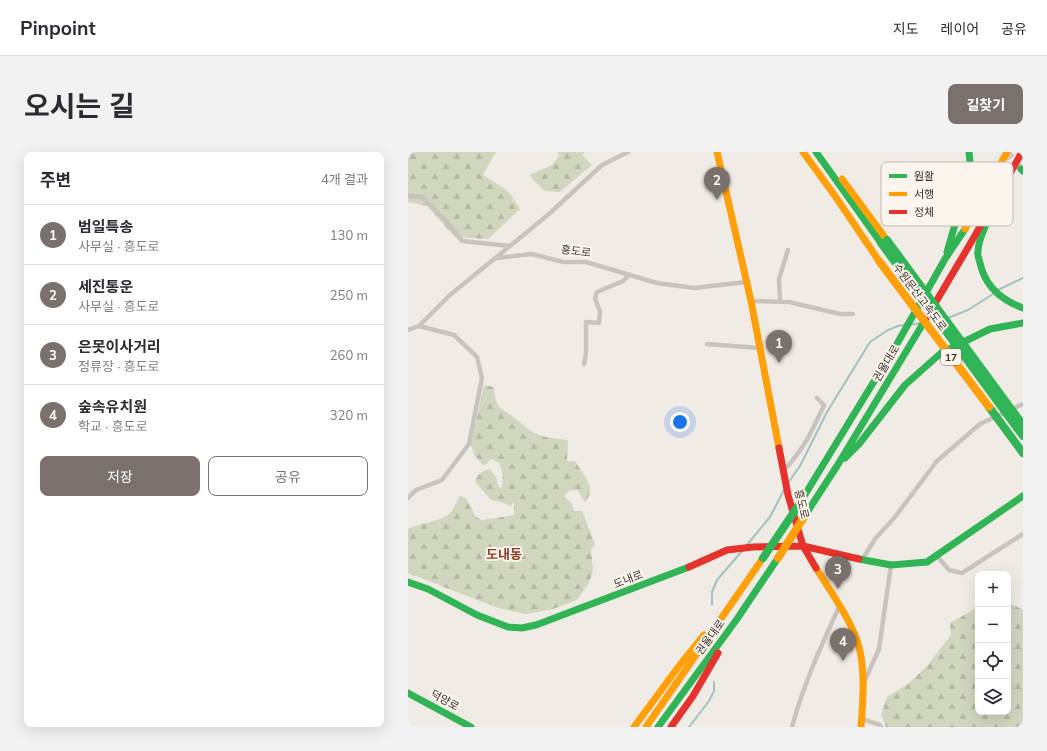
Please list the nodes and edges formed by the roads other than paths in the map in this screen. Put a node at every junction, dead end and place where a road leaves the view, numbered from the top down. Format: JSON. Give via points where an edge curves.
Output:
{"nodes":[{"id":1,"x":628,"y":152,"type":"edge"},
{"id":2,"x":717,"y":152,"type":"edge"},
{"id":3,"x":802,"y":152,"type":"edge"},
{"id":4,"x":816,"y":152,"type":"edge"},
{"id":5,"x":822,"y":152,"type":"edge"},
{"id":6,"x":969,"y":152,"type":"edge"},
{"id":7,"x":1008,"y":152,"type":"edge"},
{"id":8,"x":1022,"y":152,"type":"edge"},
{"id":9,"x":970,"y":162,"type":"edge"},
{"id":10,"x":1002,"y":162,"type":"edge"},
{"id":11,"x":1013,"y":168,"type":"edge"},
{"id":12,"x":408,"y":196,"type":"edge"},
{"id":13,"x":954,"y":226,"type":"edge"},
{"id":14,"x":966,"y":226,"type":"edge"},
{"id":15,"x":980,"y":226,"type":"edge"},
{"id":16,"x":986,"y":226,"type":"edge"},
{"id":17,"x":884,"y":241,"type":"junction"},
{"id":18,"x":510,"y":246,"type":"junction"},
{"id":19,"x":788,"y":250,"type":"dead end"},
{"id":20,"x":496,"y":258,"type":"junction"},
{"id":21,"x":945,"y":259,"type":"junction"},
{"id":22,"x":629,"y":275,"type":"junction"},
{"id":23,"x":746,"y":282,"type":"junction"},
{"id":24,"x":751,"y":301,"type":"junction"},
{"id":25,"x":780,"y":302,"type":"junction"},
{"id":26,"x":1023,"y":308,"type":"edge"},
{"id":27,"x":853,"y":314,"type":"dead end"},
{"id":28,"x":1023,"y":323,"type":"edge"},
{"id":29,"x":419,"y":326,"type":"junction"},
{"id":30,"x":408,"y":330,"type":"edge"},
{"id":31,"x":707,"y":344,"type":"dead end"},
{"id":32,"x":760,"y":348,"type":"junction"},
{"id":33,"x":584,"y":364,"type":"dead end"},
{"id":34,"x":817,"y":398,"type":"dead end"},
{"id":35,"x":1023,"y":404,"type":"edge"},
{"id":36,"x":1023,"y":426,"type":"edge"},
{"id":37,"x":1023,"y":436,"type":"edge"},
{"id":38,"x":1023,"y":454,"type":"edge"},
{"id":39,"x":837,"y":466,"type":"junction"},
{"id":40,"x":784,"y":473,"type":"junction"},
{"id":41,"x":1023,"y":497,"type":"edge"},
{"id":42,"x":408,"y":498,"type":"edge"},
{"id":43,"x":1023,"y":534,"type":"edge"},
{"id":44,"x":803,"y":546,"type":"junction"},
{"id":45,"x":937,"y":556,"type":"junction"},
{"id":46,"x":862,"y":560,"type":"junction"},
{"id":47,"x":891,"y":565,"type":"junction"},
{"id":48,"x":408,"y":582,"type":"edge"},
{"id":49,"x":739,"y":593,"type":"junction"},
{"id":50,"x":748,"y":603,"type":"junction"},
{"id":51,"x":839,"y":607,"type":"junction"},
{"id":52,"x":864,"y":682,"type":"junction"},
{"id":53,"x":408,"y":693,"type":"edge"},
{"id":54,"x":862,"y":723,"type":"edge"},
{"id":55,"x":471,"y":727,"type":"edge"},
{"id":56,"x":634,"y":727,"type":"edge"},
{"id":57,"x":646,"y":727,"type":"edge"},
{"id":58,"x":658,"y":727,"type":"edge"},
{"id":59,"x":670,"y":727,"type":"edge"},
{"id":60,"x":792,"y":727,"type":"edge"},
{"id":61,"x":880,"y":727,"type":"edge"}],
"edges":[{"from":1,"to":18,"type":"street","via":[[602,165]]},
{"from":2,"to":23,"type":"main road","name":"흥도로"},
{"from":3,"to":38,"type":"main road","name":"수원문산고속도로","number":"17","bridge":true,"via":[[879,261]]},
{"from":4,"to":17,"type":"main road","name":"수원문산고속도로","number":"17"},
{"from":5,"to":17,"type":"main road"},
{"from":6,"to":9,"type":"main road"},
{"from":7,"to":10,"type":"main road"},
{"from":8,"to":11,"type":"main road"},
{"from":12,"to":18,"type":"street","via":[[422,197],[462,241]]},
{"from":13,"to":21,"type":"main road"},
{"from":14,"to":21,"type":"main road"},
{"from":15,"to":39,"type":"main road","name":"권율대로","bridge":true},
{"from":16,"to":26,"type":"main road","via":[[977,250],[982,274],[990,287],[1003,299]]},
{"from":17,"to":36,"type":"main road","bridge":true},
{"from":17,"to":37,"type":"main road","name":"수원문산고속도로","number":"17","bridge":true},
{"from":18,"to":20,"type":"street"},
{"from":19,"to":25,"type":"street","via":[[779,279]]},
{"from":20,"to":22,"type":"street","name":"흥도로","via":[[532,254],[563,262],[586,262]]},
{"from":20,"to":29,"type":"street","via":[[450,295]]},
{"from":21,"to":49,"type":"main road","name":"권율대로","bridge":true,"via":[[819,473]]},
{"from":22,"to":23,"type":"street","name":"흥도로","via":[[694,288]]},
{"from":22,"to":33,"type":"street","via":[[623,281],[597,292],[595,299],[600,311],[599,323],[586,322]]},
{"from":23,"to":24,"type":"main road","name":"흥도로"},
{"from":24,"to":25,"type":"street"},
{"from":24,"to":32,"type":"main road","name":"흥도로"},
{"from":25,"to":27,"type":"street","via":[[840,314]]},
{"from":28,"to":39,"type":"main road","via":[[990,329],[941,353],[904,386],[859,444]]},
{"from":29,"to":30,"type":"street"},
{"from":29,"to":42,"type":"street","via":[[454,335],[477,357],[482,378],[469,444],[442,480],[416,490]]},
{"from":31,"to":32,"type":"street"},
{"from":32,"to":40,"type":"main road","name":"흥도로"},
{"from":34,"to":40,"type":"street","via":[[824,405],[810,436]]},
{"from":35,"to":46,"type":"street","via":[[980,424],[937,461],[875,539]]},
{"from":39,"to":50,"type":"main road","name":"권율대로","bridge":true},
{"from":40,"to":44,"type":"main road","name":"흥도로"},
{"from":41,"to":45,"type":"main road","name":"도내로"},
{"from":43,"to":45,"type":"street","via":[[962,573],[949,570]]},
{"from":44,"to":46,"type":"main road","name":"도내로"},
{"from":44,"to":48,"type":"main road","name":"도내로","via":[[727,550],[681,571],[522,628],[508,627],[477,615],[428,589]]},
{"from":44,"to":51,"type":"main road","name":"흥도로"},
{"from":45,"to":47,"type":"main road","name":"도내로","via":[[927,562]]},
{"from":46,"to":47,"type":"main road","name":"도내로"},
{"from":47,"to":52,"type":"street","via":[[879,650]]},
{"from":49,"to":56,"type":"main road","via":[[679,666]]},
{"from":49,"to":57,"type":"main road","name":"권율대로"},
{"from":50,"to":58,"type":"main road","name":"권율대로"},
{"from":50,"to":59,"type":"main road","via":[[693,696]]},
{"from":51,"to":52,"type":"main road","name":"흥도로","via":[[852,628],[860,650]]},
{"from":51,"to":60,"type":"street"},
{"from":52,"to":54,"type":"main road","name":"흥도로"},
{"from":53,"to":55,"type":"main road","name":"덕양로"},
{"from":54,"to":61,"type":"street","name":"흥도로"}]}
